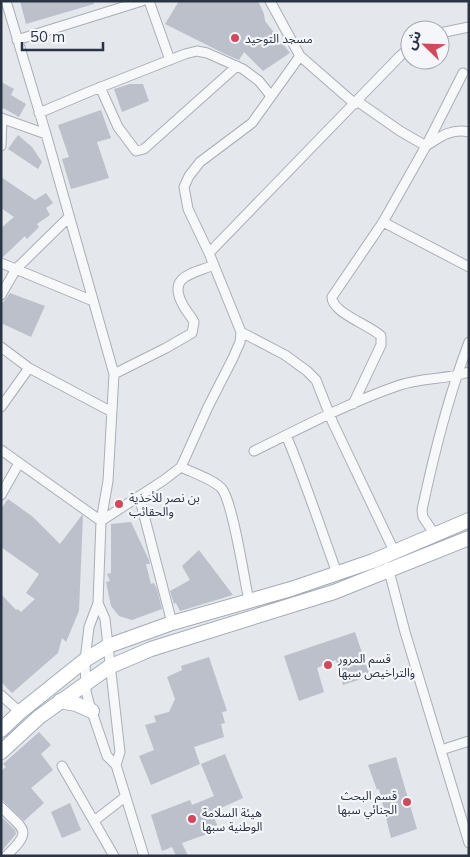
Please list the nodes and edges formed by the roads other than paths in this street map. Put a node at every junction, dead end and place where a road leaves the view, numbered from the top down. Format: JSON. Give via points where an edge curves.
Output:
{"nodes":[{"id":1,"x":6,"y":1,"type":"edge"},
{"id":2,"x":142,"y":1,"type":"edge"},
{"id":3,"x":149,"y":1,"type":"edge"},
{"id":4,"x":270,"y":1,"type":"edge"},
{"id":5,"x":469,"y":27,"type":"edge"},
{"id":6,"x":450,"y":31,"type":"edge"},
{"id":7,"x":17,"y":40,"type":"junction"},
{"id":8,"x":300,"y":56,"type":"junction"},
{"id":9,"x":400,"y":58,"type":"edge"},
{"id":10,"x":170,"y":60,"type":"junction"},
{"id":11,"x":237,"y":66,"type":"junction"},
{"id":12,"x":463,"y":72,"type":"dead end"},
{"id":13,"x":100,"y":87,"type":"junction"},
{"id":14,"x":271,"y":96,"type":"junction"},
{"id":15,"x":356,"y":102,"type":"junction"},
{"id":16,"x":40,"y":113,"type":"junction"},
{"id":17,"x":2,"y":118,"type":"edge"},
{"id":18,"x":469,"y":132,"type":"edge"},
{"id":19,"x":46,"y":134,"type":"junction"},
{"id":20,"x":1,"y":146,"type":"edge"},
{"id":21,"x":426,"y":146,"type":"junction"},
{"id":22,"x":69,"y":217,"type":"junction"},
{"id":23,"x":383,"y":222,"type":"junction"},
{"id":24,"x":209,"y":253,"type":"junction"},
{"id":25,"x":1,"y":262,"type":"edge"},
{"id":26,"x":214,"y":264,"type":"junction"},
{"id":27,"x":469,"y":267,"type":"edge"},
{"id":28,"x":16,"y":269,"type":"junction"},
{"id":29,"x":1,"y":295,"type":"edge"},
{"id":30,"x":93,"y":301,"type":"junction"},
{"id":31,"x":241,"y":332,"type":"junction"},
{"id":32,"x":469,"y":342,"type":"edge"},
{"id":33,"x":1,"y":347,"type":"edge"},
{"id":34,"x":29,"y":368,"type":"junction"},
{"id":35,"x":469,"y":372,"type":"edge"},
{"id":36,"x":114,"y":374,"type":"junction"},
{"id":37,"x":456,"y":377,"type":"junction"},
{"id":38,"x":353,"y":404,"type":"junction"},
{"id":39,"x":1,"y":407,"type":"edge"},
{"id":40,"x":112,"y":412,"type":"junction"},
{"id":41,"x":330,"y":415,"type":"junction"},
{"id":42,"x":286,"y":435,"type":"junction"},
{"id":43,"x":1,"y":450,"type":"edge"},
{"id":44,"x":254,"y":451,"type":"dead end"},
{"id":45,"x":19,"y":463,"type":"junction"},
{"id":46,"x":181,"y":467,"type":"junction"},
{"id":47,"x":1,"y":495,"type":"edge"},
{"id":48,"x":139,"y":496,"type":"junction"},
{"id":49,"x":469,"y":520,"type":"edge"},
{"id":50,"x":101,"y":521,"type":"junction"},
{"id":51,"x":435,"y":535,"type":"junction"},
{"id":52,"x":469,"y":538,"type":"edge"},
{"id":53,"x":390,"y":554,"type":"junction"},
{"id":54,"x":388,"y":571,"type":"junction"},
{"id":55,"x":337,"y":573,"type":"junction"},
{"id":56,"x":248,"y":600,"type":"junction"},
{"id":57,"x":98,"y":603,"type":"junction"},
{"id":58,"x":172,"y":624,"type":"junction"},
{"id":59,"x":108,"y":646,"type":"junction"},
{"id":60,"x":85,"y":660,"type":"junction"},
{"id":61,"x":109,"y":667,"type":"junction"},
{"id":62,"x":85,"y":683,"type":"junction"},
{"id":63,"x":1,"y":695,"type":"edge"},
{"id":64,"x":60,"y":701,"type":"junction"},
{"id":65,"x":92,"y":710,"type":"junction"},
{"id":66,"x":20,"y":712,"type":"junction"},
{"id":67,"x":1,"y":730,"type":"edge"},
{"id":68,"x":469,"y":741,"type":"edge"},
{"id":69,"x":441,"y":750,"type":"junction"},
{"id":70,"x":1,"y":752,"type":"edge"},
{"id":71,"x":116,"y":765,"type":"junction"},
{"id":72,"x":62,"y":766,"type":"dead end"},
{"id":73,"x":125,"y":796,"type":"junction"},
{"id":74,"x":1,"y":807,"type":"edge"},
{"id":75,"x":94,"y":821,"type":"junction"},
{"id":76,"x":469,"y":843,"type":"edge"},
{"id":77,"x":6,"y":856,"type":"edge"},
{"id":78,"x":114,"y":856,"type":"edge"},
{"id":79,"x":144,"y":856,"type":"edge"}],
"edges":[{"from":1,"to":7,"type":"street"},
{"from":2,"to":7,"type":"street"},
{"from":3,"to":10,"type":"street"},
{"from":4,"to":8,"type":"street"},
{"from":5,"to":6,"type":"street"},
{"from":7,"to":16,"type":"street"},
{"from":8,"to":14,"type":"street"},
{"from":8,"to":15,"type":"street"},
{"from":9,"to":15,"type":"street"},
{"from":10,"to":11,"type":"street","via":[[197,51]]},
{"from":10,"to":13,"type":"street"},
{"from":11,"to":13,"type":"street","via":[[144,149],[136,151],[118,127]]},
{"from":11,"to":14,"type":"street","via":[[259,81]]},
{"from":12,"to":21,"type":"street"},
{"from":13,"to":16,"type":"street"},
{"from":14,"to":24,"type":"street","via":[[252,123],[200,162],[186,182],[184,192],[188,209]]},
{"from":15,"to":21,"type":"street"},
{"from":15,"to":24,"type":"street"},
{"from":16,"to":19,"type":"street"},
{"from":17,"to":19,"type":"street"},
{"from":17,"to":20,"type":"street"},
{"from":18,"to":21,"type":"street","via":[[444,134]]},
{"from":19,"to":22,"type":"street"},
{"from":21,"to":23,"type":"street"},
{"from":22,"to":28,"type":"street"},
{"from":22,"to":30,"type":"street"},
{"from":23,"to":27,"type":"street"},
{"from":23,"to":38,"type":"street","via":[[332,297],[336,307],[381,336],[382,345]]},
{"from":24,"to":26,"type":"street"},
{"from":25,"to":28,"type":"street"},
{"from":26,"to":31,"type":"street"},
{"from":26,"to":36,"type":"street","via":[[178,283],[181,302],[194,322],[192,333]]},
{"from":28,"to":29,"type":"street"},
{"from":28,"to":30,"type":"street"},
{"from":30,"to":36,"type":"street"},
{"from":31,"to":41,"type":"street","via":[[285,355],[307,371],[316,380]]},
{"from":31,"to":46,"type":"street","via":[[233,358]]},
{"from":32,"to":37,"type":"street"},
{"from":33,"to":34,"type":"street"},
{"from":34,"to":39,"type":"street"},
{"from":34,"to":40,"type":"street"},
{"from":35,"to":37,"type":"street"},
{"from":36,"to":40,"type":"street"},
{"from":37,"to":38,"type":"street","via":[[398,385]]},
{"from":37,"to":51,"type":"street","via":[[422,510]]},
{"from":38,"to":41,"type":"street"},
{"from":40,"to":50,"type":"street","via":[[108,482]]},
{"from":41,"to":42,"type":"street"},
{"from":41,"to":53,"type":"street"},
{"from":42,"to":44,"type":"street"},
{"from":42,"to":55,"type":"street"},
{"from":43,"to":45,"type":"street"},
{"from":45,"to":47,"type":"street"},
{"from":45,"to":50,"type":"street"},
{"from":46,"to":48,"type":"street"},
{"from":46,"to":56,"type":"street","via":[[218,486],[225,494]]},
{"from":48,"to":50,"type":"street"},
{"from":48,"to":58,"type":"street"},
{"from":49,"to":51,"type":"main road"},
{"from":50,"to":57,"type":"street"},
{"from":51,"to":53,"type":"main road"},
{"from":52,"to":54,"type":"main road"},
{"from":53,"to":54,"type":"street"},
{"from":53,"to":55,"type":"main road"},
{"from":54,"to":61,"type":"main road"},
{"from":54,"to":69,"type":"street"},
{"from":55,"to":56,"type":"main road"},
{"from":56,"to":58,"type":"main road"},
{"from":57,"to":59,"type":"street","via":[[105,619]]},
{"from":57,"to":60,"type":"street","via":[[89,627]]},
{"from":58,"to":59,"type":"main road"},
{"from":59,"to":60,"type":"main road"},
{"from":59,"to":61,"type":"street"},
{"from":60,"to":62,"type":"street"},
{"from":60,"to":66,"type":"main road"},
{"from":61,"to":62,"type":"main road"},
{"from":61,"to":71,"type":"street","via":[[120,752]]},
{"from":62,"to":64,"type":"main road"},
{"from":62,"to":65,"type":"street"},
{"from":63,"to":66,"type":"street"},
{"from":64,"to":65,"type":"main road"},
{"from":64,"to":70,"type":"main road"},
{"from":65,"to":71,"type":"street","via":[[107,756]]},
{"from":66,"to":67,"type":"main road"},
{"from":68,"to":69,"type":"street"},
{"from":69,"to":76,"type":"street"},
{"from":71,"to":73,"type":"street"},
{"from":72,"to":75,"type":"street"},
{"from":73,"to":75,"type":"street"},
{"from":73,"to":79,"type":"street"},
{"from":74,"to":77,"type":"street","via":[[24,834]]},
{"from":75,"to":78,"type":"street"}]}
